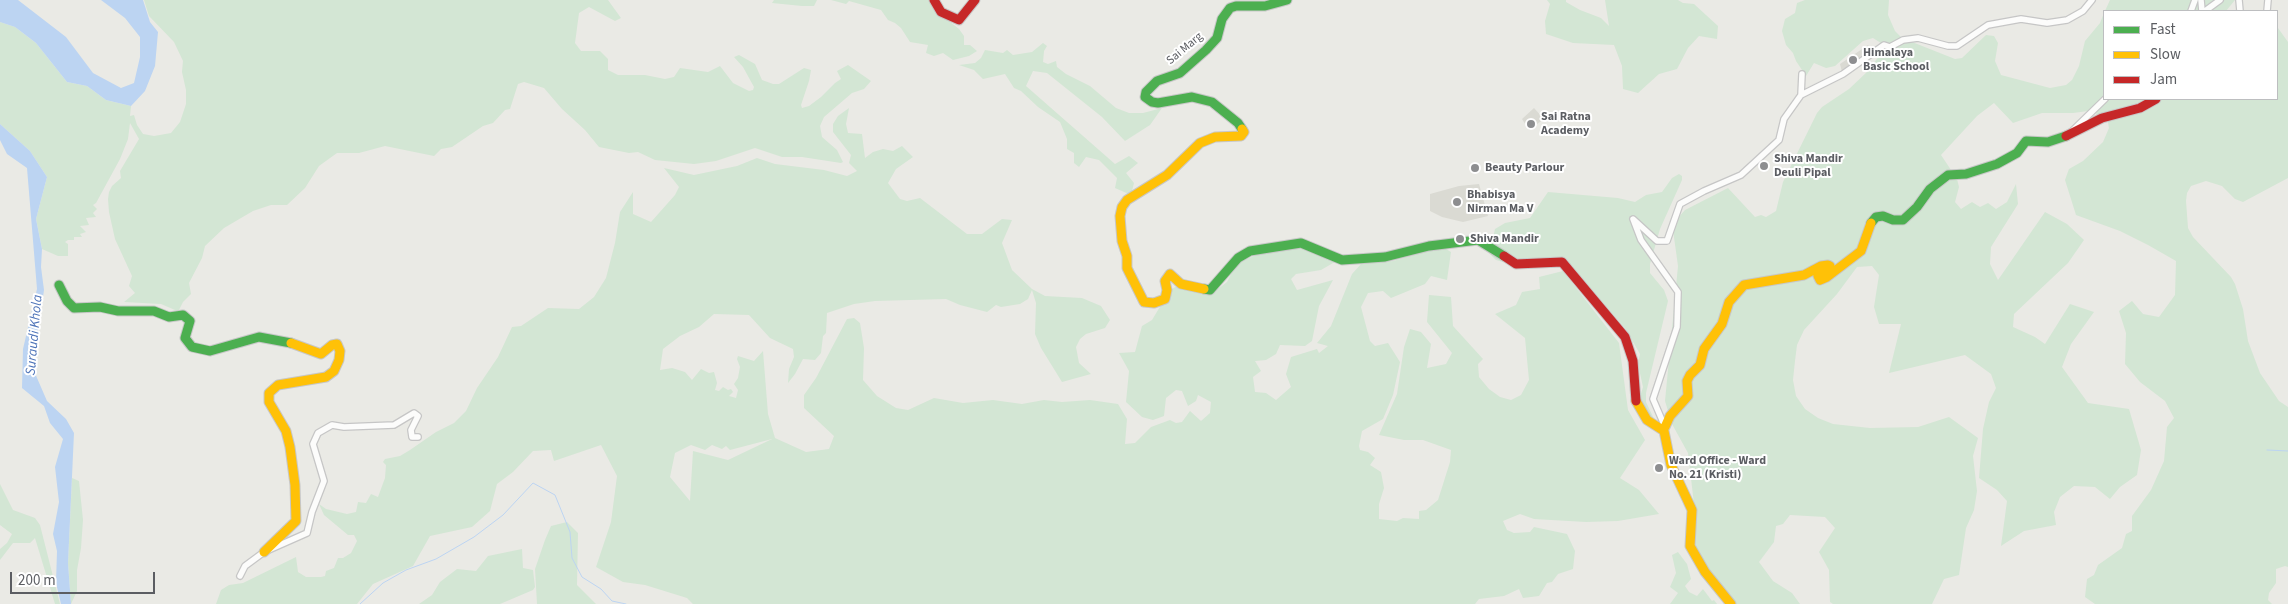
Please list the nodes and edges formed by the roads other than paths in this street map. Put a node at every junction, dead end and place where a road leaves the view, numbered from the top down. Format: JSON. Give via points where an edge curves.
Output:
{"nodes":[{"id":1,"x":934,"y":0,"type":"edge"},
{"id":2,"x":975,"y":0,"type":"edge"},
{"id":3,"x":1287,"y":0,"type":"edge"},
{"id":4,"x":2092,"y":0,"type":"edge"},
{"id":5,"x":2220,"y":0,"type":"edge"},
{"id":6,"x":2205,"y":10,"type":"edge"},
{"id":7,"x":1802,"y":74,"type":"dead end"},
{"id":8,"x":1801,"y":95,"type":"junction"},
{"id":9,"x":2104,"y":100,"type":"edge"},
{"id":10,"x":2154,"y":100,"type":"edge"},
{"id":11,"x":2066,"y":136,"type":"junction"},
{"id":12,"x":59,"y":285,"type":"dead end"},
{"id":13,"x":1665,"y":429,"type":"junction"},
{"id":14,"x":418,"y":437,"type":"dead end"},
{"id":15,"x":264,"y":552,"type":"junction"},
{"id":16,"x":240,"y":576,"type":"dead end"},
{"id":17,"x":1731,"y":604,"type":"edge"}],
"edges":[{"from":1,"to":2,"type":"street","via":[[941,12],[959,20]]},
{"from":3,"to":13,"type":"street","name":"Sai Marg","via":[[1265,6],[1230,8],[1223,16],[1215,41],[1180,73],[1154,84],[1145,97],[1158,103],[1192,97],[1212,102],[1244,132],[1241,136],[1215,137],[1200,143],[1168,175],[1126,200],[1122,207],[1122,241],[1127,268],[1144,302],[1154,304],[1165,299],[1165,281],[1170,274],[1181,284],[1210,290],[1238,258],[1250,250],[1301,243],[1342,260],[1385,257],[1429,246],[1478,240],[1516,264],[1562,262],[1625,337],[1633,361],[1635,400],[1646,420]]},
{"from":4,"to":8,"type":"street","via":[[2083,11],[2067,20],[2047,23],[2020,20],[1988,25],[1957,46],[1918,38],[1903,40],[1890,47],[1884,45],[1849,70]]},
{"from":5,"to":6,"type":"street"},
{"from":7,"to":8,"type":"street"},
{"from":8,"to":13,"type":"street","via":[[1784,119],[1783,132],[1772,149],[1741,175],[1680,204],[1667,241],[1657,241],[1633,218],[1641,240],[1678,292],[1677,327],[1653,400],[1664,420]]},
{"from":9,"to":11,"type":"street"},
{"from":10,"to":11,"type":"street","via":[[2140,108],[2102,118]]},
{"from":11,"to":13,"type":"street","via":[[2048,142],[2026,141],[2017,153],[1997,164],[1966,174],[1948,175],[1930,189],[1917,208],[1903,220],[1876,217],[1861,251],[1827,277],[1820,280],[1818,276],[1828,265],[1804,275],[1744,285],[1729,302],[1722,324],[1704,348],[1700,364],[1687,381],[1688,396],[1670,416]]},
{"from":12,"to":15,"type":"street","via":[[74,308],[154,311],[169,317],[183,315],[190,321],[185,338],[192,347],[210,351],[259,337],[295,344],[321,354],[337,344],[339,360],[334,371],[326,377],[278,385],[269,393],[269,402],[286,431],[290,447],[296,485],[296,521]]},
{"from":13,"to":17,"type":"street","via":[[1671,465],[1692,510],[1690,546],[1705,572]]},
{"from":14,"to":15,"type":"street","via":[[412,437],[411,430],[418,416],[414,413],[394,425],[332,425],[318,433],[313,444],[324,481],[307,533]]},
{"from":15,"to":16,"type":"street","via":[[245,566]]}]}
